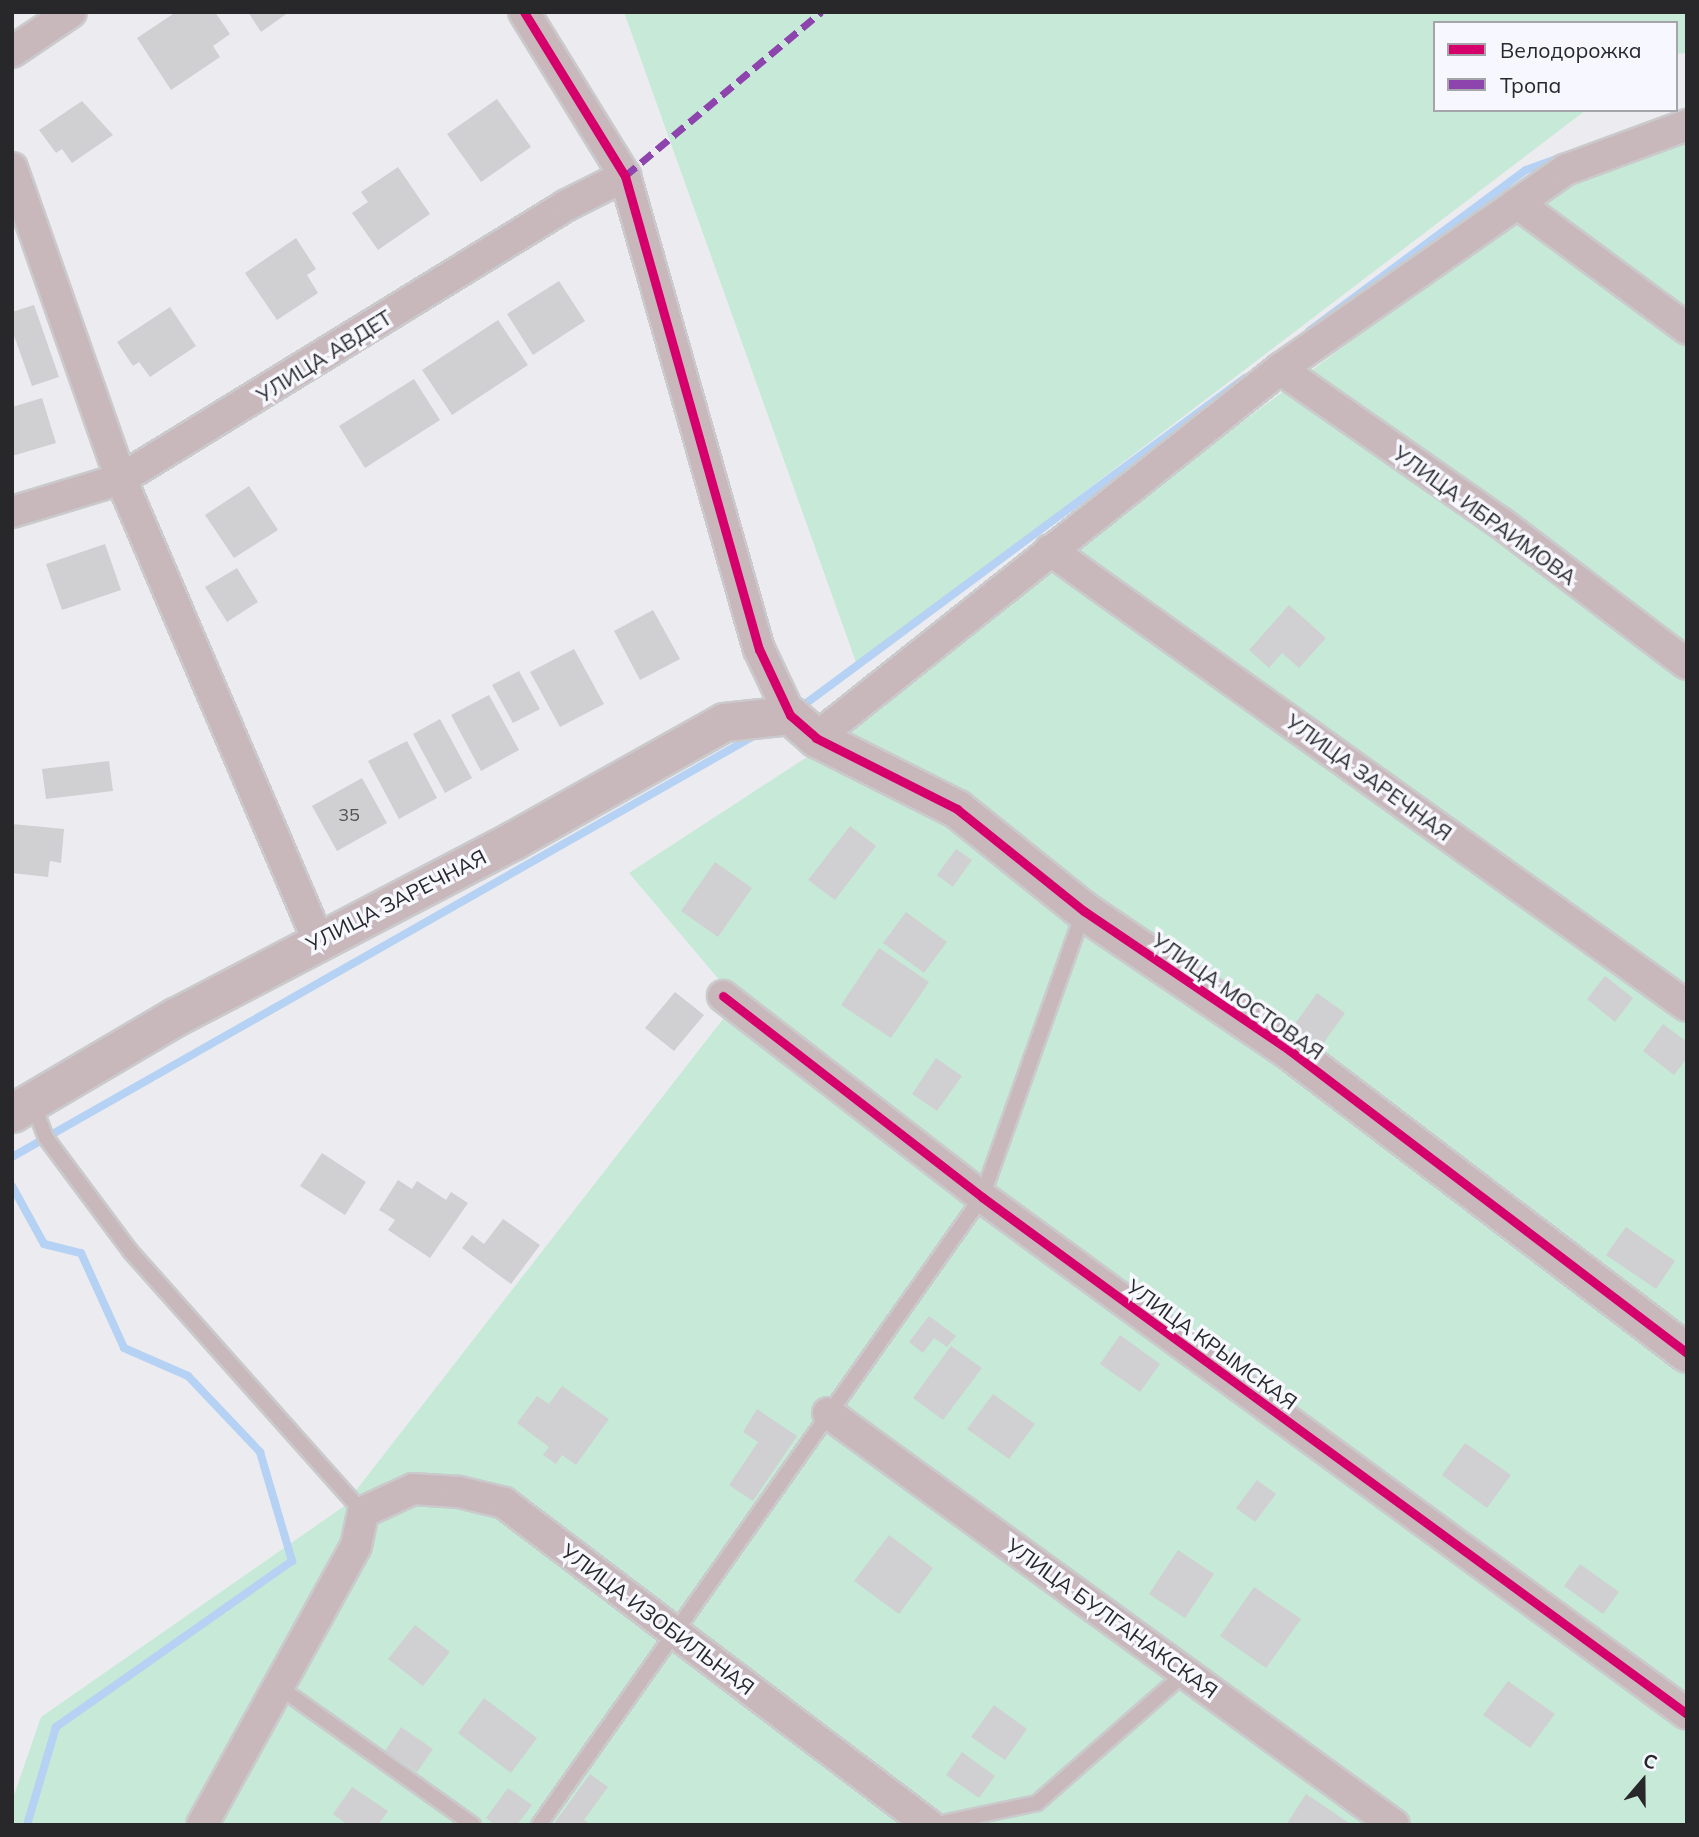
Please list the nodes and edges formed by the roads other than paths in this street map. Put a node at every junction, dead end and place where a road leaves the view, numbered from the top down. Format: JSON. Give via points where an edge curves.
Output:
{"nodes":[{"id":1,"x":71,"y":12,"type":"edge"},
{"id":2,"x":524,"y":12,"type":"edge"},
{"id":3,"x":12,"y":52,"type":"edge"},
{"id":4,"x":1687,"y":125,"type":"edge"},
{"id":5,"x":12,"y":169,"type":"edge"},
{"id":6,"x":625,"y":176,"type":"junction"},
{"id":7,"x":1517,"y":203,"type":"junction"},
{"id":8,"x":1687,"y":329,"type":"edge"},
{"id":9,"x":1280,"y":369,"type":"junction"},
{"id":10,"x":121,"y":479,"type":"junction"},
{"id":11,"x":12,"y":512,"type":"edge"},
{"id":12,"x":1050,"y":550,"type":"junction"},
{"id":13,"x":1687,"y":664,"type":"edge"},
{"id":14,"x":803,"y":726,"type":"junction"},
{"id":15,"x":1084,"y":911,"type":"junction"},
{"id":16,"x":318,"y":940,"type":"junction"},
{"id":17,"x":723,"y":996,"type":"dead end"},
{"id":18,"x":1687,"y":1006,"type":"edge"},
{"id":19,"x":23,"y":1109,"type":"edge"},
{"id":20,"x":982,"y":1197,"type":"junction"},
{"id":21,"x":1687,"y":1353,"type":"edge"},
{"id":22,"x":828,"y":1413,"type":"junction"},
{"id":23,"x":363,"y":1512,"type":"junction"},
{"id":24,"x":676,"y":1630,"type":"junction"},
{"id":25,"x":1186,"y":1672,"type":"junction"},
{"id":26,"x":279,"y":1687,"type":"junction"},
{"id":27,"x":1687,"y":1714,"type":"edge"},
{"id":28,"x":202,"y":1825,"type":"edge"},
{"id":29,"x":473,"y":1825,"type":"edge"},
{"id":30,"x":539,"y":1825,"type":"edge"},
{"id":31,"x":931,"y":1825,"type":"edge"},
{"id":32,"x":1394,"y":1825,"type":"edge"}],
"edges":[{"from":1,"to":3,"type":"street"},
{"from":2,"to":6,"type":"street"},
{"from":4,"to":7,"type":"street","via":[[1565,170]]},
{"from":5,"to":10,"type":"street"},
{"from":6,"to":10,"type":"street","name":"УЛИЦА АВДЕТ","via":[[567,205]]},
{"from":6,"to":14,"type":"street","via":[[759,649]]},
{"from":7,"to":8,"type":"street"},
{"from":7,"to":9,"type":"street"},
{"from":9,"to":12,"type":"street"},
{"from":9,"to":13,"type":"street","name":"УЛИЦА ИБРАИМОВА","via":[[1501,523]]},
{"from":10,"to":11,"type":"street","name":"УЛИЦА АВДЕТ"},
{"from":10,"to":16,"type":"street"},
{"from":12,"to":14,"type":"street"},
{"from":12,"to":18,"type":"street","name":"УЛИЦА ЗАРЕЧНАЯ"},
{"from":14,"to":15,"type":"street","name":"УЛИЦА МОСТОВАЯ","via":[[957,809]]},
{"from":14,"to":16,"type":"street","name":"УЛИЦА ЗАРЕЧНАЯ","via":[[724,722],[512,841]]},
{"from":15,"to":20,"type":"lane"},
{"from":15,"to":21,"type":"street","name":"УЛИЦА МОСТОВАЯ","via":[[1289,1050]]},
{"from":16,"to":19,"type":"street","name":"УЛИЦА ЗАРЕЧНАЯ","via":[[177,1016]]},
{"from":17,"to":20,"type":"street","name":"УЛИЦА КРЫМСКАЯ"},
{"from":19,"to":23,"type":"lane","via":[[131,1252]]},
{"from":20,"to":22,"type":"lane"},
{"from":20,"to":27,"type":"street","name":"УЛИЦА КРЫМСКАЯ"},
{"from":22,"to":24,"type":"lane"},
{"from":22,"to":25,"type":"street","name":"УЛИЦА БУЛГАНАКСКАЯ"},
{"from":23,"to":24,"type":"street","name":"УЛИЦА ИЗОБИЛЬНАЯ","via":[[413,1489],[459,1492],[504,1503]]},
{"from":23,"to":26,"type":"street","via":[[356,1546]]},
{"from":24,"to":30,"type":"lane"},
{"from":24,"to":31,"type":"street","name":"УЛИЦА ИЗОБИЛЬНАЯ"},
{"from":25,"to":31,"type":"lane","via":[[1037,1803]]},
{"from":25,"to":32,"type":"street","name":"УЛИЦА БУЛГАНАКСКАЯ"},
{"from":26,"to":28,"type":"street"},
{"from":26,"to":29,"type":"lane"}]}
